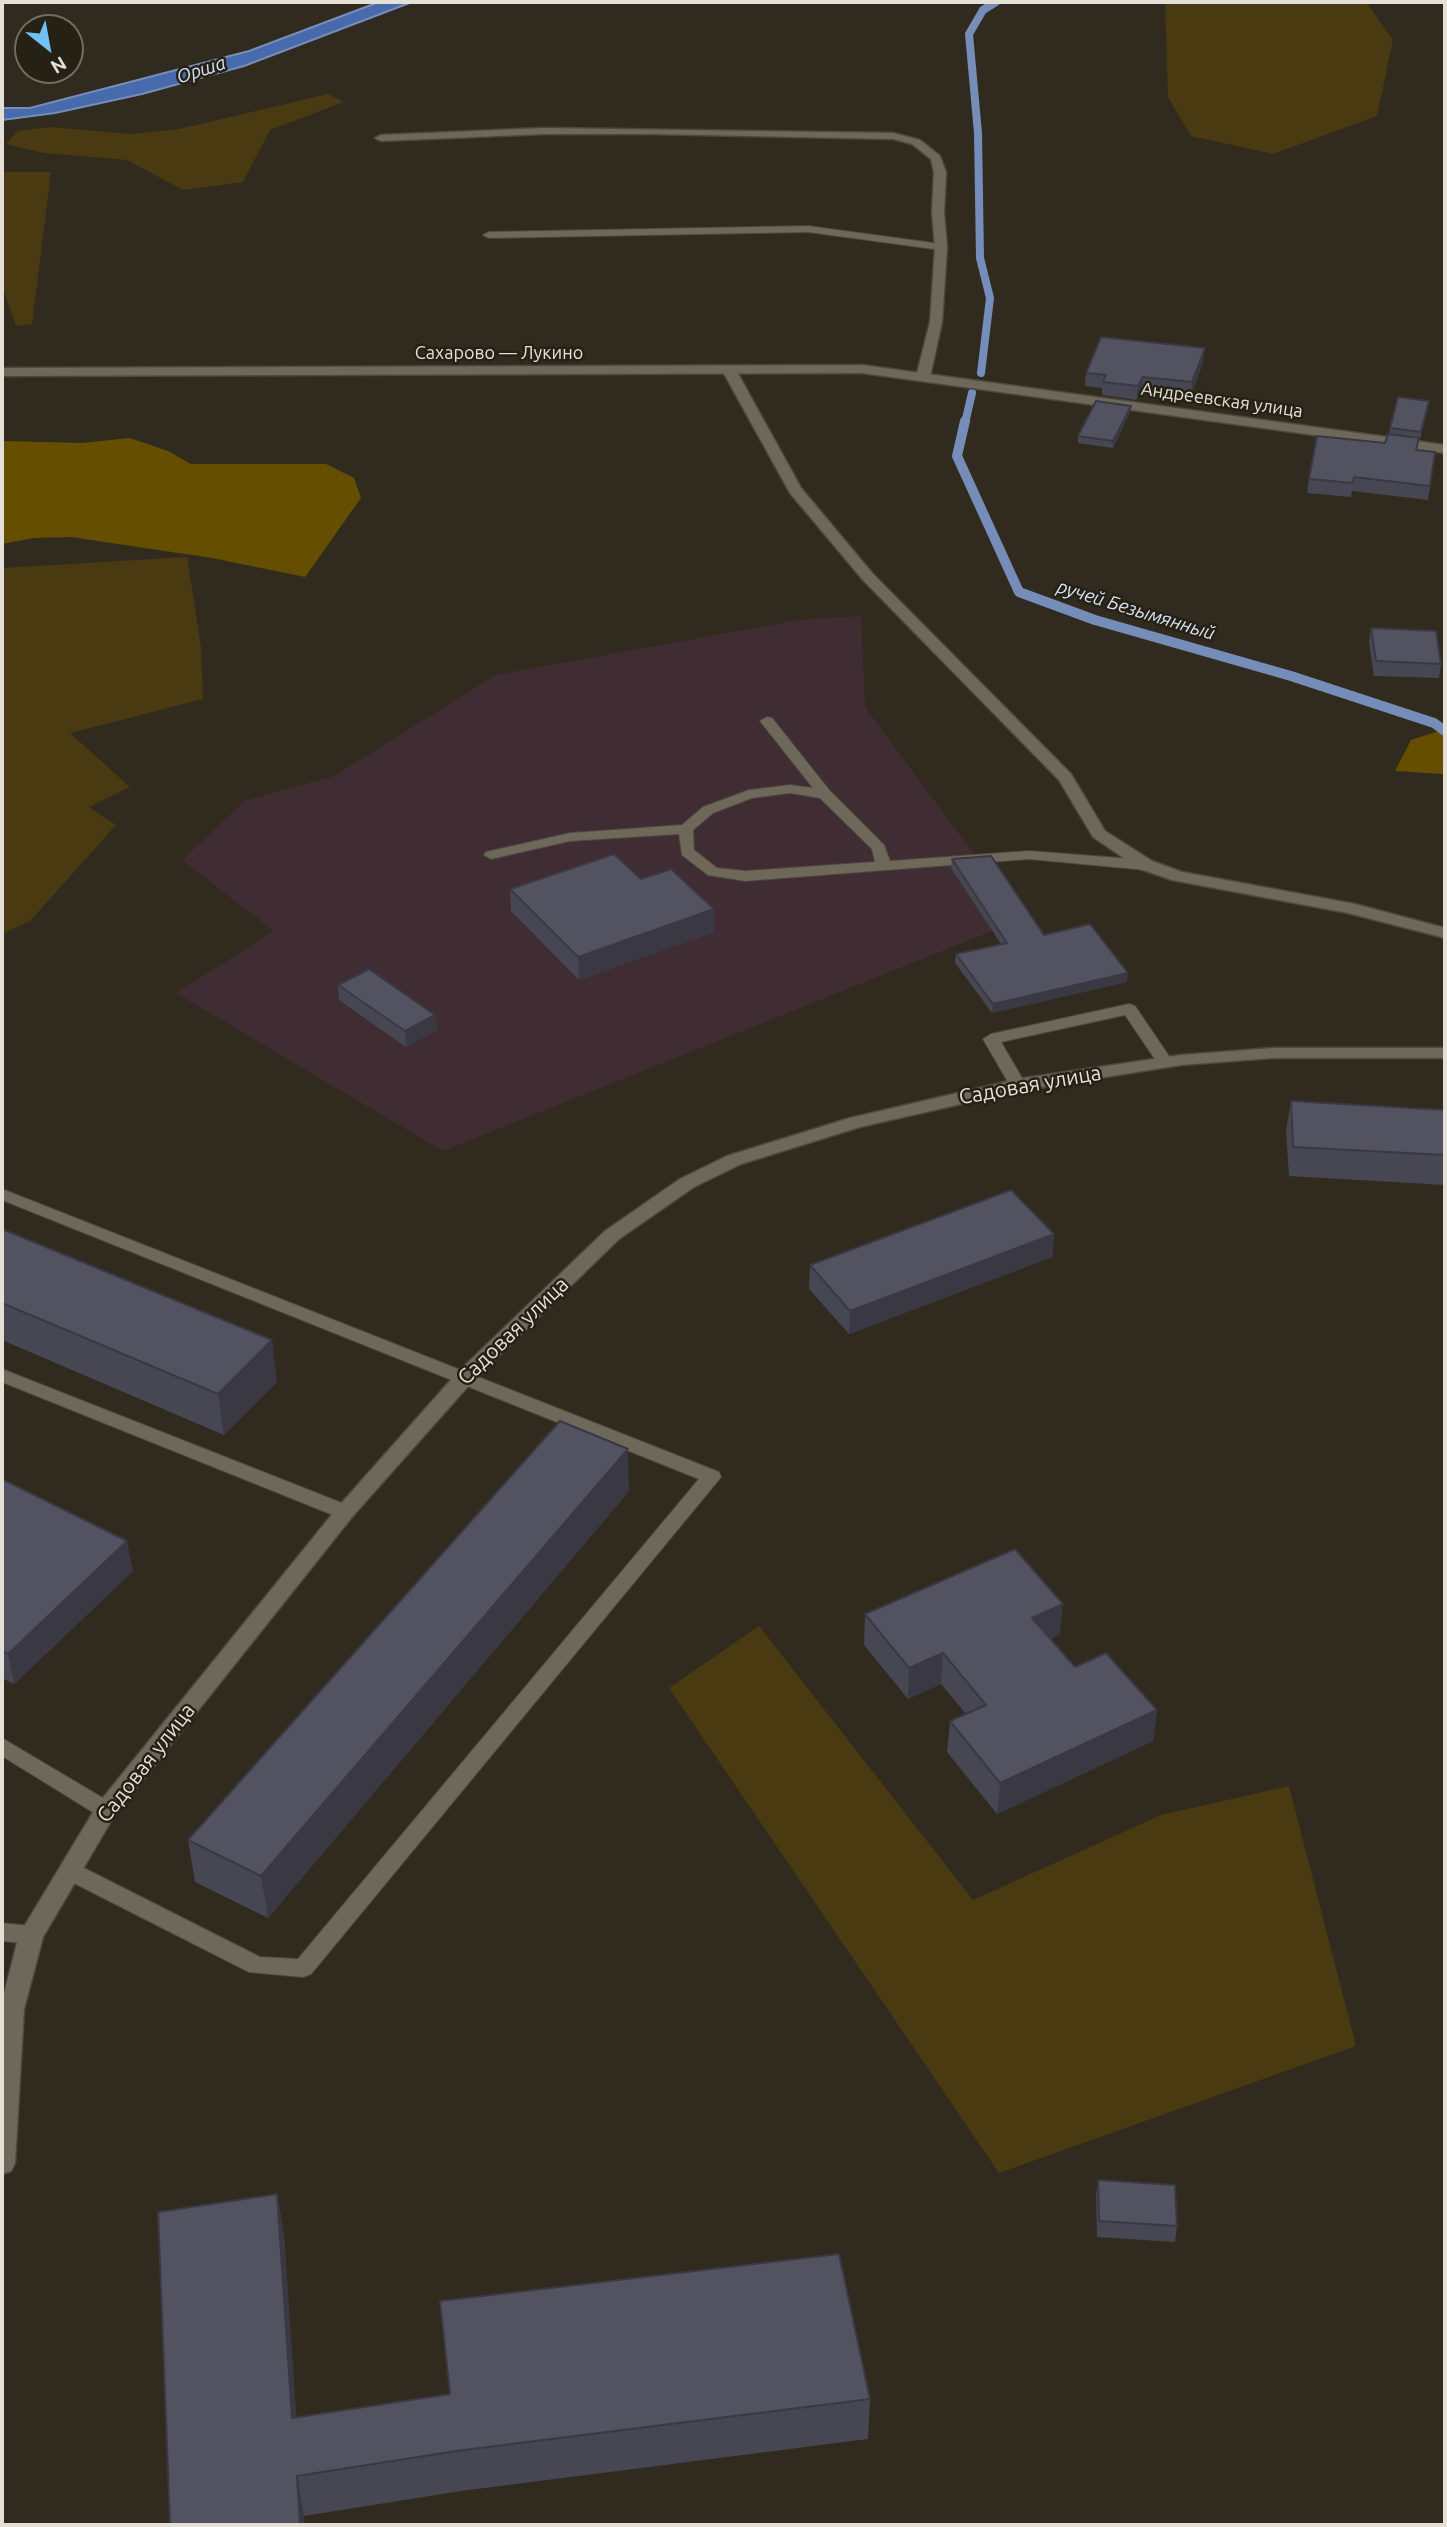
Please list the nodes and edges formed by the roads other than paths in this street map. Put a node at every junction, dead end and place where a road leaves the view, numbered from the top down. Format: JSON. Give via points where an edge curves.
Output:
{"nodes":[{"id":1,"x":381,"y":138,"type":"dead end"},
{"id":2,"x":489,"y":234,"type":"dead end"},
{"id":3,"x":940,"y":247,"type":"junction"},
{"id":4,"x":729,"y":370,"type":"junction"},
{"id":5,"x":2,"y":372,"type":"edge"},
{"id":6,"x":923,"y":377,"type":"junction"},
{"id":7,"x":995,"y":388,"type":"joint"},
{"id":8,"x":1445,"y":449,"type":"edge"},
{"id":9,"x":766,"y":721,"type":"dead end"},
{"id":10,"x":825,"y":794,"type":"junction"},
{"id":11,"x":686,"y":829,"type":"junction"},
{"id":12,"x":491,"y":855,"type":"dead end"},
{"id":13,"x":883,"y":864,"type":"junction"},
{"id":14,"x":1146,"y":865,"type":"junction"},
{"id":15,"x":1445,"y":933,"type":"edge"},
{"id":16,"x":1445,"y":1052,"type":"edge"},
{"id":17,"x":1165,"y":1062,"type":"junction"},
{"id":18,"x":1018,"y":1085,"type":"junction"},
{"id":19,"x":2,"y":1194,"type":"edge"},
{"id":20,"x":2,"y":1375,"type":"edge"},
{"id":21,"x":464,"y":1378,"type":"junction"},
{"id":22,"x":345,"y":1512,"type":"junction"},
{"id":23,"x":2,"y":1746,"type":"edge"},
{"id":24,"x":106,"y":1810,"type":"junction"},
{"id":25,"x":70,"y":1871,"type":"junction"},
{"id":26,"x":2,"y":1932,"type":"edge"},
{"id":27,"x":31,"y":1935,"type":"junction"},
{"id":28,"x":2,"y":2163,"type":"edge"}],
"edges":[{"from":1,"to":3,"type":"street","via":[[544,131],[893,136],[916,142],[936,158]]},
{"from":2,"to":3,"type":"lane","via":[[808,229]]},
{"from":3,"to":6,"type":"street","via":[[936,322]]},
{"from":4,"to":5,"type":"street","name":"Сахарово — Лукино"},
{"from":4,"to":6,"type":"street","name":"Сахарово — Лукино","via":[[862,369]]},
{"from":4,"to":14,"type":"street","via":[[795,490],[830,532],[868,577],[1065,777],[1099,834]]},
{"from":6,"to":7,"type":"street","name":"Сахарово — Лукино"},
{"from":7,"to":8,"type":"street","name":"Андреевская улица"},
{"from":9,"to":10,"type":"lane"},
{"from":10,"to":11,"type":"lane","via":[[790,789],[749,794],[708,810]]},
{"from":10,"to":13,"type":"lane","via":[[879,848]]},
{"from":11,"to":12,"type":"lane","via":[[570,837]]},
{"from":11,"to":13,"type":"lane","via":[[687,852],[713,872],[745,876]]},
{"from":13,"to":14,"type":"lane","via":[[1029,855]]},
{"from":14,"to":15,"type":"street","via":[[1178,876],[1349,908]]},
{"from":16,"to":17,"type":"street","name":"Садовая улица","via":[[1273,1053]]},
{"from":17,"to":18,"type":"street","name":"Садовая улица"},
{"from":17,"to":18,"type":"lane","via":[[1129,1009],[991,1039]]},
{"from":18,"to":21,"type":"street","name":"Садовая улица","via":[[790,1141],[734,1160],[687,1183],[612,1235]]},
{"from":19,"to":21,"type":"lane"},
{"from":20,"to":22,"type":"lane"},
{"from":21,"to":22,"type":"street","name":"Садовая улица"},
{"from":21,"to":25,"type":"lane","via":[[712,1477],[303,1968],[257,1966]]},
{"from":22,"to":24,"type":"street","name":"Садовая улица"},
{"from":23,"to":24,"type":"lane"},
{"from":24,"to":25,"type":"street","name":"Садовая улица"},
{"from":25,"to":27,"type":"street","name":"Садовая улица"},
{"from":26,"to":27,"type":"lane"},
{"from":27,"to":28,"type":"street","name":"Садовая улица","via":[[12,2009]]}]}
